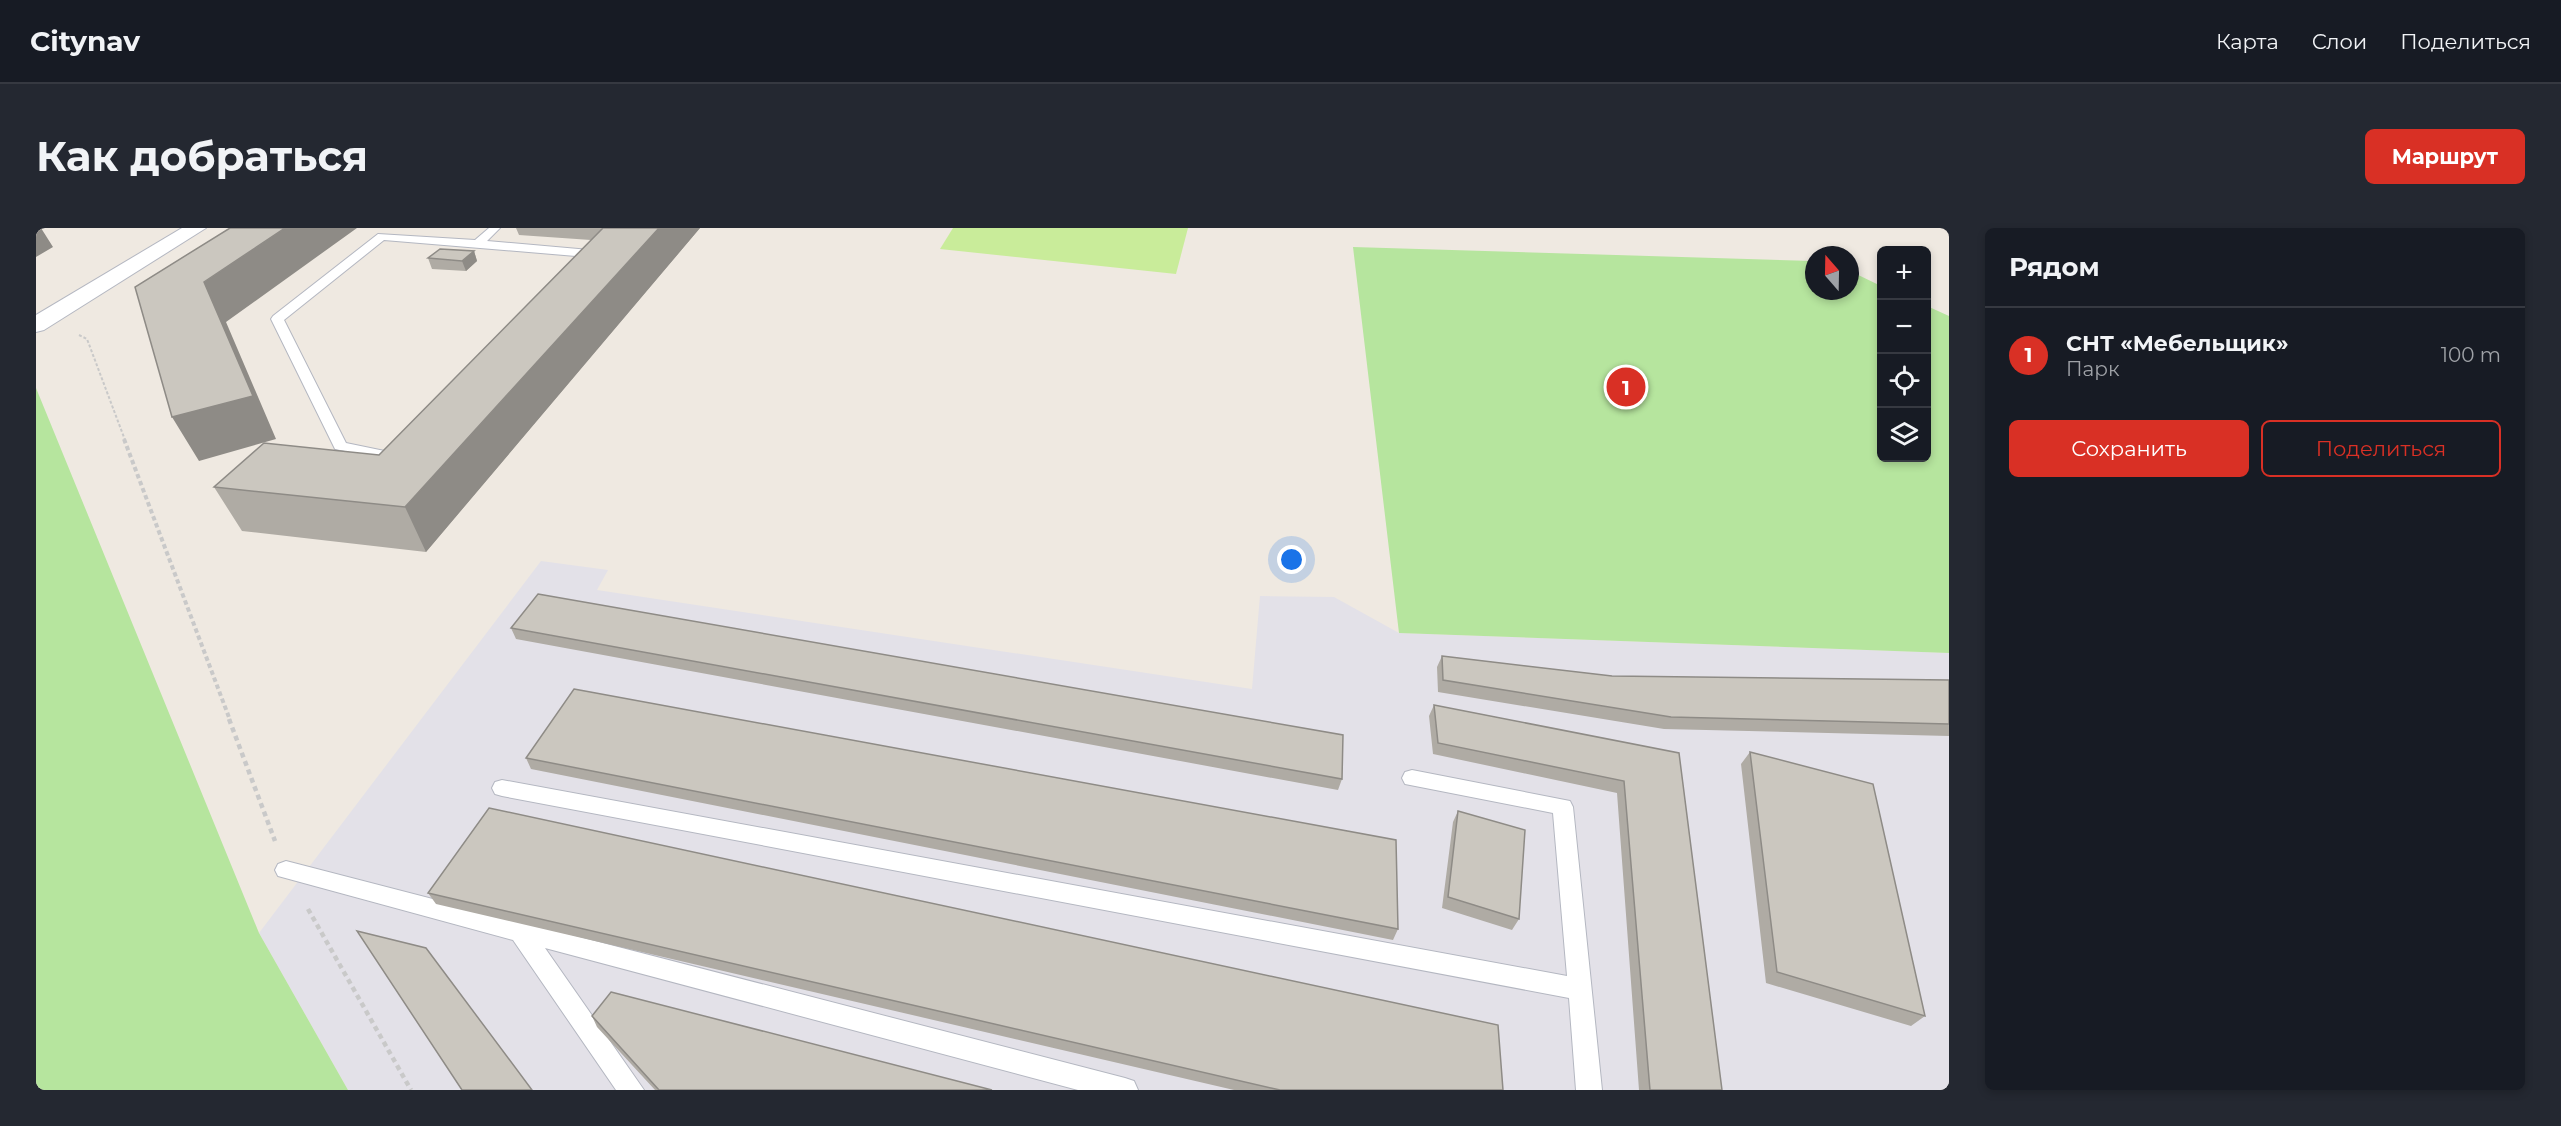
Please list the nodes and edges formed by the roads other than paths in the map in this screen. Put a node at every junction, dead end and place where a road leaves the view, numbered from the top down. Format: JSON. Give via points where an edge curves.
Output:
{"nodes":[{"id":1,"x":196,"y":228,"type":"edge"},
{"id":2,"x":495,"y":228,"type":"edge"},
{"id":3,"x":478,"y":244,"type":"junction"},
{"id":4,"x":585,"y":271,"type":"edge"},
{"id":5,"x":41,"y":323,"type":"edge"},
{"id":6,"x":412,"y":451,"type":"edge"},
{"id":7,"x":1412,"y":778,"type":"dead end"},
{"id":8,"x":502,"y":788,"type":"dead end"},
{"id":9,"x":286,"y":870,"type":"road end"},
{"id":10,"x":520,"y":931,"type":"junction"},
{"id":11,"x":1580,"y":988,"type":"junction"},
{"id":12,"x":630,"y":1090,"type":"edge"},
{"id":13,"x":1125,"y":1090,"type":"edge"},
{"id":14,"x":1589,"y":1090,"type":"edge"}],
"edges":[{"from":1,"to":5,"type":"street"},
{"from":2,"to":3,"type":"lane"},
{"from":3,"to":4,"type":"lane","via":[[601,254]]},
{"from":3,"to":6,"type":"lane","via":[[382,236],[277,319],[340,446],[404,459]]},
{"from":7,"to":11,"type":"lane","via":[[1563,807]]},
{"from":8,"to":11,"type":"lane"},
{"from":9,"to":10,"type":"lane"},
{"from":10,"to":12,"type":"lane"},
{"from":10,"to":13,"type":"lane"},
{"from":11,"to":14,"type":"lane"}]}
